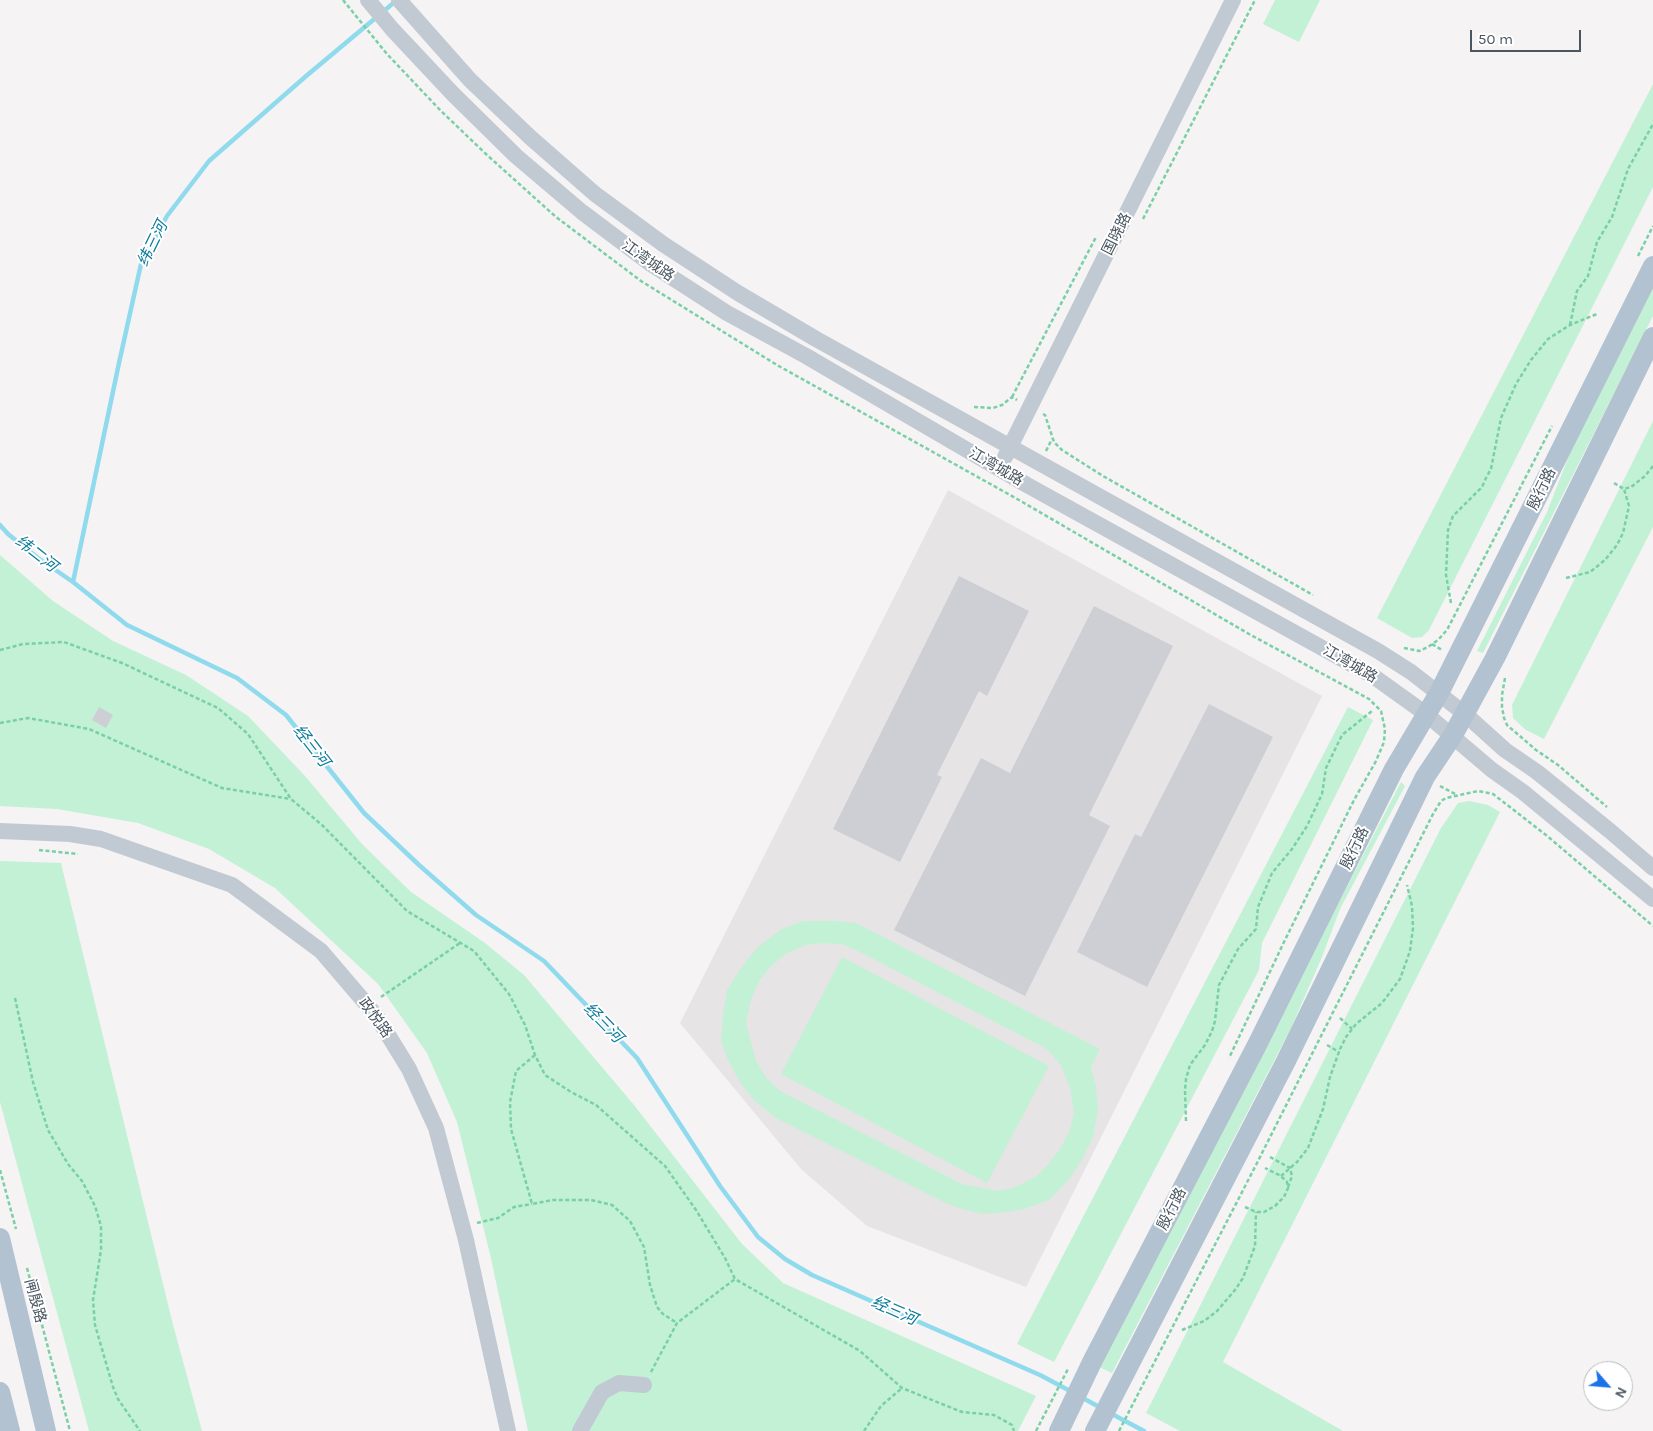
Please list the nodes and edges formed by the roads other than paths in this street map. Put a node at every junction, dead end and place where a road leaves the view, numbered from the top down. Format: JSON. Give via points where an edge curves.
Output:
{"nodes":[{"id":1,"x":368,"y":0,"type":"edge"},
{"id":2,"x":399,"y":0,"type":"edge"},
{"id":3,"x":1233,"y":0,"type":"edge"},
{"id":4,"x":1644,"y":263,"type":"edge"},
{"id":5,"x":1653,"y":337,"type":"edge"},
{"id":6,"x":1010,"y":447,"type":"junction"},
{"id":7,"x":1000,"y":468,"type":"junction"},
{"id":8,"x":1439,"y":693,"type":"junction"},
{"id":9,"x":1426,"y":714,"type":"junction"},
{"id":10,"x":1465,"y":714,"type":"junction"},
{"id":11,"x":1453,"y":735,"type":"junction"},
{"id":12,"x":0,"y":830,"type":"edge"},
{"id":13,"x":1653,"y":868,"type":"edge"},
{"id":14,"x":1653,"y":899,"type":"edge"},
{"id":15,"x":9,"y":1236,"type":"edge"},
{"id":16,"x":644,"y":1385,"type":"road end"},
{"id":17,"x":0,"y":1392,"type":"edge"},
{"id":18,"x":6,"y":1427,"type":"edge"},
{"id":19,"x":1060,"y":1428,"type":"edge"},
{"id":20,"x":46,"y":1431,"type":"edge"},
{"id":21,"x":508,"y":1431,"type":"edge"},
{"id":22,"x":580,"y":1431,"type":"edge"},
{"id":23,"x":1095,"y":1431,"type":"edge"}],
"edges":[{"from":1,"to":7,"type":"street","name":"江湾城路","via":[[392,30],[516,156],[630,249],[727,313]]},
{"from":2,"to":6,"type":"street","name":"江湾城路","via":[[470,80],[531,138],[628,220],[738,293]]},
{"from":3,"to":6,"type":"street","name":"国晓路"},
{"from":4,"to":8,"type":"main road","name":"殷行路"},
{"from":5,"to":10,"type":"main road"},
{"from":6,"to":7,"type":"street","name":"国晓路"},
{"from":6,"to":8,"type":"street","name":"江湾城路","via":[[1378,651]]},
{"from":7,"to":9,"type":"street","name":"江湾城路","via":[[1372,676]]},
{"from":8,"to":9,"type":"main road","name":"殷行路"},
{"from":8,"to":10,"type":"street","name":"江湾城路"},
{"from":9,"to":11,"type":"street","name":"江湾城路"},
{"from":9,"to":19,"type":"main road","name":"殷行路","via":[[1394,769],[1258,1043]]},
{"from":10,"to":11,"type":"main road"},
{"from":10,"to":13,"type":"street","name":"江湾城路","via":[[1505,750],[1537,772]]},
{"from":11,"to":14,"type":"street","name":"江湾城路"},
{"from":11,"to":23,"type":"main road","via":[[1425,777],[1286,1061]]},
{"from":12,"to":21,"type":"street","name":"政悦路","via":[[101,839],[232,884],[321,951],[368,1006],[409,1069],[436,1128]]},
{"from":15,"to":20,"type":"main road","name":"闸殷路"},
{"from":16,"to":22,"type":"street","via":[[619,1383],[602,1392]]},
{"from":17,"to":18,"type":"main road"}]}
